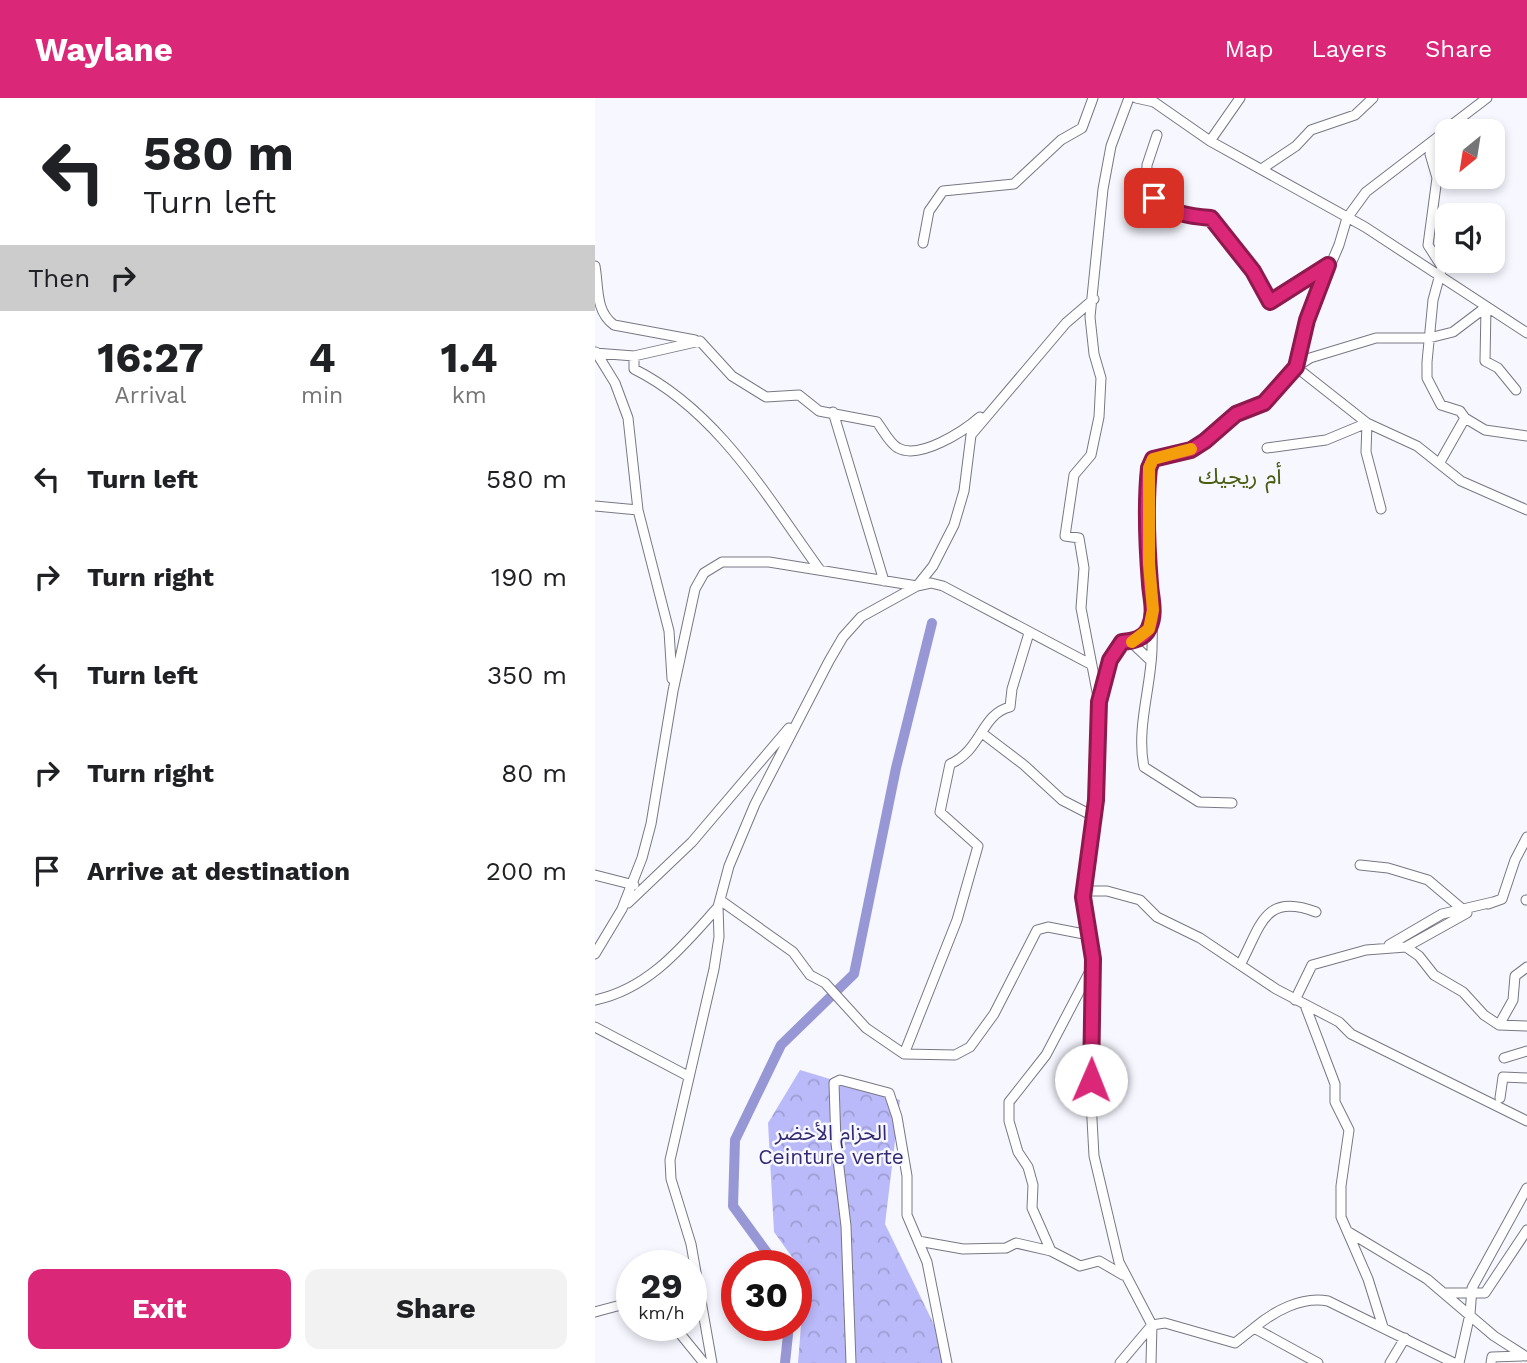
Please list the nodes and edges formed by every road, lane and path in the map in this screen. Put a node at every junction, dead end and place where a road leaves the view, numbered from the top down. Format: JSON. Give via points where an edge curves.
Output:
{"nodes":[{"id":1,"x":1093,"y":98,"type":"edge"},
{"id":2,"x":1129,"y":98,"type":"edge"},
{"id":3,"x":1136,"y":98,"type":"edge"},
{"id":4,"x":1240,"y":98,"type":"edge"},
{"id":5,"x":1373,"y":98,"type":"edge"},
{"id":6,"x":1487,"y":98,"type":"edge"},
{"id":7,"x":1459,"y":119,"type":"edge"},
{"id":8,"x":1157,"y":135,"type":"dead end"},
{"id":9,"x":1435,"y":138,"type":"edge"},
{"id":10,"x":1210,"y":141,"type":"junction"},
{"id":11,"x":1435,"y":146,"type":"edge"},
{"id":12,"x":1263,"y":168,"type":"junction"},
{"id":13,"x":1435,"y":171,"type":"edge"},
{"id":14,"x":1436,"y":189,"type":"edge"},
{"id":15,"x":1347,"y":218,"type":"junction"},
{"id":16,"x":923,"y":243,"type":"dead end"},
{"id":17,"x":1328,"y":265,"type":"junction"},
{"id":18,"x":595,"y":266,"type":"edge"},
{"id":19,"x":1439,"y":275,"type":"junction"},
{"id":20,"x":1095,"y":298,"type":"junction"},
{"id":21,"x":1486,"y":307,"type":"junction"},
{"id":22,"x":1527,"y":333,"type":"edge"},
{"id":23,"x":1429,"y":338,"type":"junction"},
{"id":24,"x":700,"y":341,"type":"junction"},
{"id":25,"x":596,"y":352,"type":"edge"},
{"id":26,"x":634,"y":356,"type":"junction"},
{"id":27,"x":1296,"y":367,"type":"junction"},
{"id":28,"x":1516,"y":390,"type":"dead end"},
{"id":29,"x":998,"y":403,"type":"junction"},
{"id":30,"x":833,"y":412,"type":"junction"},
{"id":31,"x":1465,"y":418,"type":"junction"},
{"id":32,"x":1367,"y":423,"type":"junction"},
{"id":33,"x":1527,"y":436,"type":"edge"},
{"id":34,"x":1267,"y":448,"type":"dead end"},
{"id":35,"x":1440,"y":462,"type":"junction"},
{"id":36,"x":595,"y":506,"type":"edge"},
{"id":37,"x":1381,"y":509,"type":"dead end"},
{"id":38,"x":638,"y":510,"type":"junction"},
{"id":39,"x":1527,"y":510,"type":"edge"},
{"id":40,"x":820,"y":570,"type":"junction"},
{"id":41,"x":884,"y":581,"type":"junction"},
{"id":42,"x":917,"y":586,"type":"junction"},
{"id":43,"x":1153,"y":610,"type":"junction"},
{"id":44,"x":1029,"y":632,"type":"junction"},
{"id":45,"x":1130,"y":642,"type":"junction"},
{"id":46,"x":1151,"y":661,"type":"junction"},
{"id":47,"x":1092,"y":665,"type":"junction"},
{"id":48,"x":673,"y":691,"type":"junction"},
{"id":49,"x":1099,"y":702,"type":"junction"},
{"id":50,"x":797,"y":718,"type":"junction"},
{"id":51,"x":982,"y":733,"type":"junction"},
{"id":52,"x":1232,"y":803,"type":"dead end"},
{"id":53,"x":1095,"y":817,"type":"junction"},
{"id":54,"x":1527,"y":837,"type":"edge"},
{"id":55,"x":1360,"y":864,"type":"dead end"},
{"id":56,"x":595,"y":875,"type":"edge"},
{"id":57,"x":634,"y":885,"type":"junction"},
{"id":58,"x":1084,"y":891,"type":"junction"},
{"id":59,"x":719,"y":903,"type":"junction"},
{"id":60,"x":622,"y":909,"type":"junction"},
{"id":61,"x":1463,"y":911,"type":"junction"},
{"id":62,"x":1316,"y":912,"type":"dead end"},
{"id":63,"x":1089,"y":935,"type":"junction"},
{"id":64,"x":1406,"y":947,"type":"junction"},
{"id":65,"x":1381,"y":948,"type":"junction"},
{"id":66,"x":595,"y":954,"type":"edge"},
{"id":67,"x":1093,"y":959,"type":"junction"},
{"id":68,"x":1240,"y":965,"type":"junction"},
{"id":69,"x":1527,"y":967,"type":"edge"},
{"id":70,"x":595,"y":1000,"type":"edge"},
{"id":71,"x":1295,"y":1000,"type":"junction"},
{"id":72,"x":1305,"y":1005,"type":"junction"},
{"id":73,"x":1501,"y":1025,"type":"junction"},
{"id":74,"x":1527,"y":1026,"type":"edge"},
{"id":75,"x":595,"y":1027,"type":"edge"},
{"id":76,"x":1527,"y":1051,"type":"edge"},
{"id":77,"x":904,"y":1054,"type":"junction"},
{"id":78,"x":1504,"y":1058,"type":"dead end"},
{"id":79,"x":688,"y":1076,"type":"junction"},
{"id":80,"x":1527,"y":1078,"type":"edge"},
{"id":81,"x":1500,"y":1098,"type":"dead end"},
{"id":82,"x":1527,"y":1121,"type":"edge"},
{"id":83,"x":1527,"y":1188,"type":"edge"},
{"id":84,"x":1527,"y":1230,"type":"edge"},
{"id":85,"x":1346,"y":1231,"type":"junction"},
{"id":86,"x":918,"y":1241,"type":"junction"},
{"id":87,"x":1051,"y":1251,"type":"junction"},
{"id":88,"x":1123,"y":1275,"type":"junction"},
{"id":89,"x":1444,"y":1293,"type":"junction"},
{"id":90,"x":1471,"y":1293,"type":"junction"},
{"id":91,"x":616,"y":1306,"type":"edge"},
{"id":92,"x":595,"y":1312,"type":"edge"},
{"id":93,"x":1470,"y":1314,"type":"junction"},
{"id":94,"x":1159,"y":1324,"type":"junction"},
{"id":95,"x":1384,"y":1327,"type":"junction"},
{"id":96,"x":1254,"y":1328,"type":"junction"},
{"id":97,"x":1405,"y":1338,"type":"junction"},
{"id":98,"x":686,"y":1341,"type":"edge"},
{"id":99,"x":1525,"y":1357,"type":"edge"},
{"id":100,"x":704,"y":1363,"type":"edge"},
{"id":101,"x":712,"y":1363,"type":"edge"},
{"id":102,"x":851,"y":1363,"type":"edge"},
{"id":103,"x":947,"y":1363,"type":"edge"},
{"id":104,"x":1120,"y":1363,"type":"edge"},
{"id":105,"x":1151,"y":1363,"type":"edge"},
{"id":106,"x":1317,"y":1363,"type":"edge"},
{"id":107,"x":1390,"y":1363,"type":"edge"},
{"id":108,"x":1456,"y":1363,"type":"edge"},
{"id":109,"x":1490,"y":1363,"type":"edge"}],
"edges":[{"from":1,"to":16,"type":"street","via":[[1082,128],[1014,184],[943,191],[929,211]]},
{"from":2,"to":20,"type":"street","via":[[1111,146],[1103,189]]},
{"from":3,"to":10,"type":"street","via":[[1154,102]]},
{"from":4,"to":10,"type":"street"},
{"from":5,"to":12,"type":"street","via":[[1355,114],[1311,130]]},
{"from":6,"to":7,"type":"street"},
{"from":8,"to":17,"type":"street","via":[[1147,165],[1146,189],[1166,208],[1211,218],[1253,271],[1270,302]]},
{"from":9,"to":15,"type":"street","via":[[1366,192]]},
{"from":10,"to":12,"type":"street"},
{"from":11,"to":13,"type":"street","via":[[1430,154]]},
{"from":12,"to":15,"type":"street"},
{"from":14,"to":19,"type":"street","via":[[1428,245],[1442,267]]},
{"from":15,"to":17,"type":"street"},
{"from":15,"to":19,"type":"street"},
{"from":17,"to":27,"type":"street","via":[[1307,320]]},
{"from":18,"to":24,"type":"street","via":[[600,311],[614,325]]},
{"from":19,"to":21,"type":"street"},
{"from":19,"to":23,"type":"street"},
{"from":20,"to":29,"type":"street","via":[[1066,323]]},
{"from":20,"to":47,"type":"street","via":[[1090,317],[1101,378],[1099,417],[1091,455],[1075,475],[1065,536],[1079,538],[1084,568],[1081,608]]},
{"from":21,"to":22,"type":"street"},
{"from":21,"to":23,"type":"street","via":[[1453,332]]},
{"from":21,"to":28,"type":"street","via":[[1485,361],[1498,368]]},
{"from":23,"to":27,"type":"street","via":[[1376,338],[1310,358]]},
{"from":23,"to":31,"type":"street","via":[[1427,378],[1441,405],[1460,411]]},
{"from":24,"to":26,"type":"street"},
{"from":24,"to":30,"type":"street","via":[[732,376],[766,397],[799,395],[819,411]]},
{"from":25,"to":26,"type":"street"},
{"from":25,"to":38,"type":"street","via":[[615,383],[628,418]]},
{"from":26,"to":40,"type":"street","via":[[634,369],[683,401],[735,452]]},
{"from":27,"to":32,"type":"street"},
{"from":27,"to":43,"type":"street","via":[[1264,403],[1236,414],[1205,441],[1191,450],[1153,459],[1148,477]]},
{"from":29,"to":30,"type":"street","via":[[960,435],[904,451],[895,447],[877,422]]},
{"from":29,"to":42,"type":"street","via":[[971,435],[964,491],[954,525],[944,549]]},
{"from":30,"to":41,"type":"street"},
{"from":31,"to":33,"type":"street","via":[[1485,430]]},
{"from":31,"to":35,"type":"street"},
{"from":32,"to":34,"type":"street","via":[[1326,440]]},
{"from":32,"to":35,"type":"street"},
{"from":32,"to":37,"type":"street","via":[[1366,452]]},
{"from":35,"to":39,"type":"street","via":[[1461,481]]},
{"from":36,"to":38,"type":"street"},
{"from":38,"to":48,"type":"street","via":[[669,631]]},
{"from":40,"to":41,"type":"street"},
{"from":40,"to":48,"type":"street","via":[[769,562],[722,562],[704,573],[695,589]]},
{"from":41,"to":42,"type":"street"},
{"from":42,"to":44,"type":"street","via":[[943,586]]},
{"from":42,"to":50,"type":"street","via":[[876,607],[843,637]]},
{"from":43,"to":45,"type":"street","via":[[1149,629]]},
{"from":43,"to":46,"type":"street"},
{"from":44,"to":47,"type":"street"},
{"from":44,"to":51,"type":"street","via":[[1010,707],[992,716]]},
{"from":45,"to":46,"type":"street"},
{"from":45,"to":49,"type":"street","via":[[1122,642],[1114,653]]},
{"from":46,"to":52,"type":"street","via":[[1143,706],[1145,767],[1199,802]]},
{"from":47,"to":49,"type":"street"},
{"from":48,"to":57,"type":"street","via":[[651,824]]},
{"from":49,"to":53,"type":"street"},
{"from":50,"to":59,"type":"street","via":[[729,866]]},
{"from":50,"to":60,"type":"street","via":[[692,842]]},
{"from":51,"to":53,"type":"street","via":[[1062,800]]},
{"from":51,"to":77,"type":"street","via":[[965,758],[950,764],[940,812],[978,846],[957,920]]},
{"from":53,"to":58,"type":"street"},
{"from":54,"to":61,"type":"street","via":[[1502,899]]},
{"from":55,"to":61,"type":"street","via":[[1428,880]]},
{"from":56,"to":57,"type":"street"},
{"from":57,"to":60,"type":"street"},
{"from":58,"to":63,"type":"street"},
{"from":58,"to":68,"type":"street","via":[[1107,891],[1140,900],[1157,917]]},
{"from":59,"to":70,"type":"street","via":[[647,979],[617,996]]},
{"from":59,"to":77,"type":"street","via":[[793,952],[810,975],[825,983],[866,1028]]},
{"from":59,"to":79,"type":"street","via":[[714,969]]},
{"from":60,"to":66,"type":"street"},
{"from":61,"to":64,"type":"street"},
{"from":61,"to":65,"type":"street","via":[[1433,918],[1397,943]]},
{"from":62,"to":68,"type":"street","via":[[1292,904],[1271,911],[1262,919]]},
{"from":63,"to":67,"type":"street"},
{"from":63,"to":77,"type":"street","via":[[1037,930],[994,1014],[970,1047],[955,1055]]},
{"from":64,"to":65,"type":"street"},
{"from":64,"to":73,"type":"street","via":[[1434,975],[1463,992],[1484,1015]]},
{"from":65,"to":71,"type":"street","via":[[1312,965]]},
{"from":67,"to":87,"type":"street","via":[[1088,978],[1046,1055],[1009,1102],[1009,1121],[1033,1185],[1032,1208]]},
{"from":67,"to":88,"type":"street","via":[[1094,1156]]},
{"from":68,"to":71,"type":"street"},
{"from":69,"to":73,"type":"street","via":[[1518,974],[1514,998]]},
{"from":71,"to":72,"type":"street"},
{"from":72,"to":82,"type":"street","via":[[1339,1022],[1351,1034]]},
{"from":72,"to":85,"type":"street","via":[[1333,1075],[1335,1102],[1349,1130],[1341,1186]]},
{"from":73,"to":74,"type":"street"},
{"from":75,"to":79,"type":"street"},
{"from":76,"to":78,"type":"street"},
{"from":79,"to":101,"type":"street","via":[[670,1160],[671,1179],[691,1244]]},
{"from":80,"to":81,"type":"street","via":[[1503,1077]]},
{"from":83,"to":90,"type":"street"},
{"from":84,"to":90,"type":"street","via":[[1485,1293]]},
{"from":85,"to":89,"type":"street"},
{"from":85,"to":95,"type":"street"},
{"from":86,"to":87,"type":"street","via":[[963,1249],[1006,1248],[1016,1243]]},
{"from":86,"to":102,"type":"street","via":[[907,1215],[907,1176],[898,1117],[889,1093],[836,1081]]},
{"from":86,"to":103,"type":"street","via":[[938,1308]]},
{"from":87,"to":88,"type":"street","via":[[1080,1266],[1096,1261]]},
{"from":88,"to":94,"type":"street"},
{"from":89,"to":90,"type":"street"},
{"from":89,"to":93,"type":"street"},
{"from":90,"to":93,"type":"street"},
{"from":91,"to":92,"type":"street"},
{"from":93,"to":99,"type":"street"},
{"from":93,"to":108,"type":"street"},
{"from":94,"to":96,"type":"street","via":[[1235,1343]]},
{"from":94,"to":104,"type":"street"},
{"from":94,"to":105,"type":"street"},
{"from":95,"to":96,"type":"street","via":[[1312,1298],[1268,1316]]},
{"from":95,"to":97,"type":"street"},
{"from":96,"to":106,"type":"street"},
{"from":97,"to":107,"type":"street"},
{"from":97,"to":108,"type":"street"},
{"from":98,"to":100,"type":"street"},
{"from":99,"to":109,"type":"street","via":[[1492,1357]]}]}
